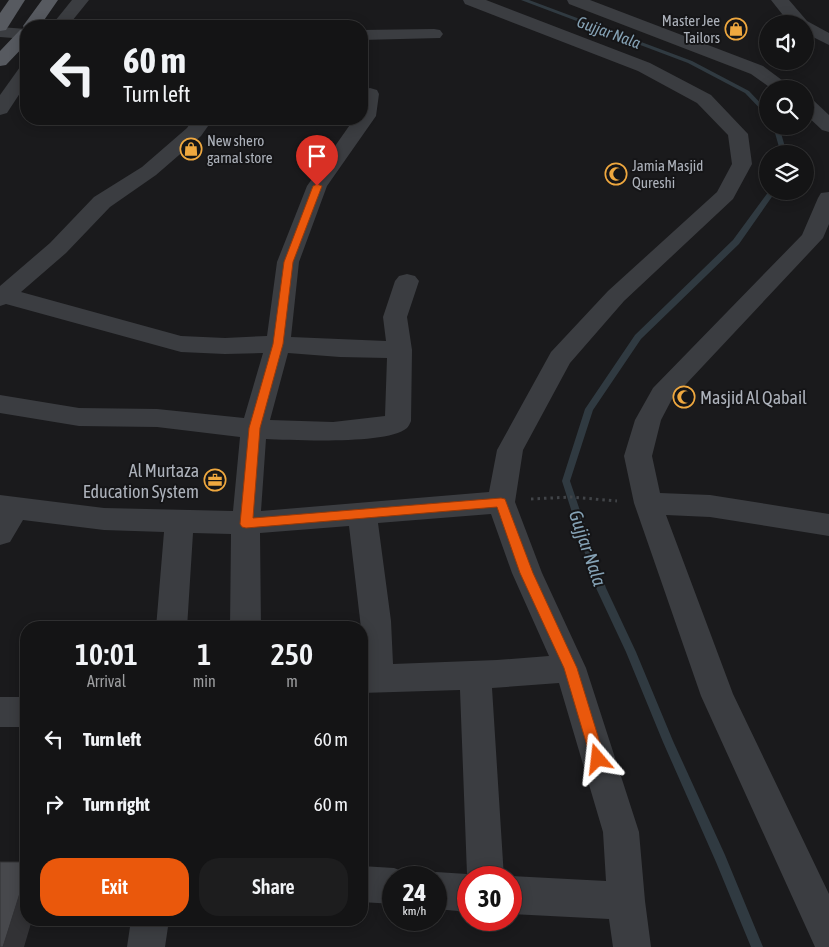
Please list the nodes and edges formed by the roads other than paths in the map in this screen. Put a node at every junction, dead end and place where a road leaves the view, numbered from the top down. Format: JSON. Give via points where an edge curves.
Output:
{"nodes":[{"id":1,"x":17,"y":0,"type":"edge"},
{"id":2,"x":50,"y":0,"type":"edge"},
{"id":3,"x":81,"y":0,"type":"edge"},
{"id":4,"x":471,"y":0,"type":"edge"},
{"id":5,"x":575,"y":0,"type":"edge"},
{"id":6,"x":782,"y":1,"type":"edge"},
{"id":7,"x":791,"y":15,"type":"edge"},
{"id":8,"x":36,"y":20,"type":"edge"},
{"id":9,"x":64,"y":20,"type":"edge"},
{"id":10,"x":1,"y":24,"type":"edge"},
{"id":11,"x":814,"y":31,"type":"edge"},
{"id":12,"x":20,"y":32,"type":"edge"},
{"id":13,"x":434,"y":34,"type":"dead end"},
{"id":14,"x":368,"y":35,"type":"edge"},
{"id":15,"x":20,"y":40,"type":"edge"},
{"id":16,"x":829,"y":40,"type":"edge"},
{"id":17,"x":0,"y":61,"type":"edge"},
{"id":18,"x":20,"y":80,"type":"edge"},
{"id":19,"x":772,"y":80,"type":"edge"},
{"id":20,"x":370,"y":94,"type":"dead end"},
{"id":21,"x":368,"y":105,"type":"edge"},
{"id":22,"x":0,"y":109,"type":"edge"},
{"id":23,"x":814,"y":112,"type":"edge"},
{"id":24,"x":199,"y":125,"type":"edge"},
{"id":25,"x":360,"y":125,"type":"edge"},
{"id":26,"x":829,"y":126,"type":"edge"},
{"id":27,"x":829,"y":198,"type":"edge"},
{"id":28,"x":408,"y":281,"type":"dead end"},
{"id":29,"x":2,"y":296,"type":"edge"},
{"id":30,"x":278,"y":344,"type":"junction"},
{"id":31,"x":400,"y":350,"type":"junction"},
{"id":32,"x":0,"y":404,"type":"edge"},
{"id":33,"x":254,"y":428,"type":"junction"},
{"id":34,"x":501,"y":502,"type":"junction"},
{"id":35,"x":648,"y":503,"type":"junction"},
{"id":36,"x":8,"y":507,"type":"edge"},
{"id":37,"x":362,"y":514,"type":"junction"},
{"id":38,"x":179,"y":521,"type":"junction"},
{"id":39,"x":246,"y":524,"type":"junction"},
{"id":40,"x":829,"y":525,"type":"edge"},
{"id":41,"x":0,"y":534,"type":"edge"},
{"id":42,"x":172,"y":621,"type":"edge"},
{"id":43,"x":245,"y":621,"type":"edge"},
{"id":44,"x":570,"y":668,"type":"junction"},
{"id":45,"x":475,"y":675,"type":"junction"},
{"id":46,"x":370,"y":679,"type":"edge"},
{"id":47,"x":0,"y":712,"type":"edge"},
{"id":48,"x":20,"y":712,"type":"edge"},
{"id":49,"x":485,"y":866,"type":"edge"},
{"id":50,"x":368,"y":884,"type":"edge"},
{"id":51,"x":382,"y":885,"type":"edge"},
{"id":52,"x":522,"y":896,"type":"edge"},
{"id":53,"x":626,"y":901,"type":"junction"},
{"id":54,"x":149,"y":926,"type":"edge"},
{"id":55,"x":829,"y":935,"type":"edge"},
{"id":56,"x":146,"y":947,"type":"edge"},
{"id":57,"x":632,"y":947,"type":"edge"}],
"edges":[{"from":1,"to":10,"type":"main road"},
{"from":2,"to":8,"type":"main road"},
{"from":3,"to":9,"type":"street"},
{"from":4,"to":34,"type":"street","via":[[644,67],[704,99],[738,134],[742,164],[726,195],[616,296],[560,358],[510,450]]},
{"from":5,"to":19,"type":"street","via":[[757,70]]},
{"from":6,"to":7,"type":"street"},
{"from":10,"to":12,"type":"street"},
{"from":11,"to":16,"type":"street"},
{"from":13,"to":14,"type":"street"},
{"from":15,"to":17,"type":"main road"},
{"from":18,"to":22,"type":"street"},
{"from":20,"to":21,"type":"street"},
{"from":23,"to":26,"type":"street"},
{"from":24,"to":29,"type":"street","via":[[149,171],[102,202],[58,248]]},
{"from":25,"to":30,"type":"street","via":[[317,186],[304,219],[288,262]]},
{"from":27,"to":35,"type":"street","via":[[812,238],[662,394],[648,420],[638,456]]},
{"from":28,"to":31,"type":"street","via":[[395,317]]},
{"from":29,"to":30,"type":"street","via":[[181,344]]},
{"from":30,"to":31,"type":"street"},
{"from":30,"to":33,"type":"street"},
{"from":31,"to":33,"type":"street","via":[[398,421],[386,426],[333,432]]},
{"from":32,"to":33,"type":"street","via":[[80,417],[158,418]]},
{"from":33,"to":39,"type":"street"},
{"from":34,"to":37,"type":"street"},
{"from":34,"to":44,"type":"street","via":[[527,573]]},
{"from":35,"to":40,"type":"street","via":[[710,506]]},
{"from":35,"to":55,"type":"street","via":[[717,696]]},
{"from":36,"to":38,"type":"street","via":[[104,519]]},
{"from":36,"to":41,"type":"street"},
{"from":37,"to":39,"type":"street"},
{"from":37,"to":46,"type":"street","via":[[376,621]]},
{"from":38,"to":39,"type":"street"},
{"from":38,"to":42,"type":"street"},
{"from":39,"to":43,"type":"street"},
{"from":44,"to":45,"type":"street"},
{"from":44,"to":53,"type":"street","via":[[621,832]]},
{"from":45,"to":46,"type":"street"},
{"from":45,"to":49,"type":"street"},
{"from":47,"to":48,"type":"street"},
{"from":50,"to":51,"type":"street"},
{"from":52,"to":53,"type":"street"},
{"from":53,"to":57,"type":"street"},
{"from":54,"to":56,"type":"street"}]}
